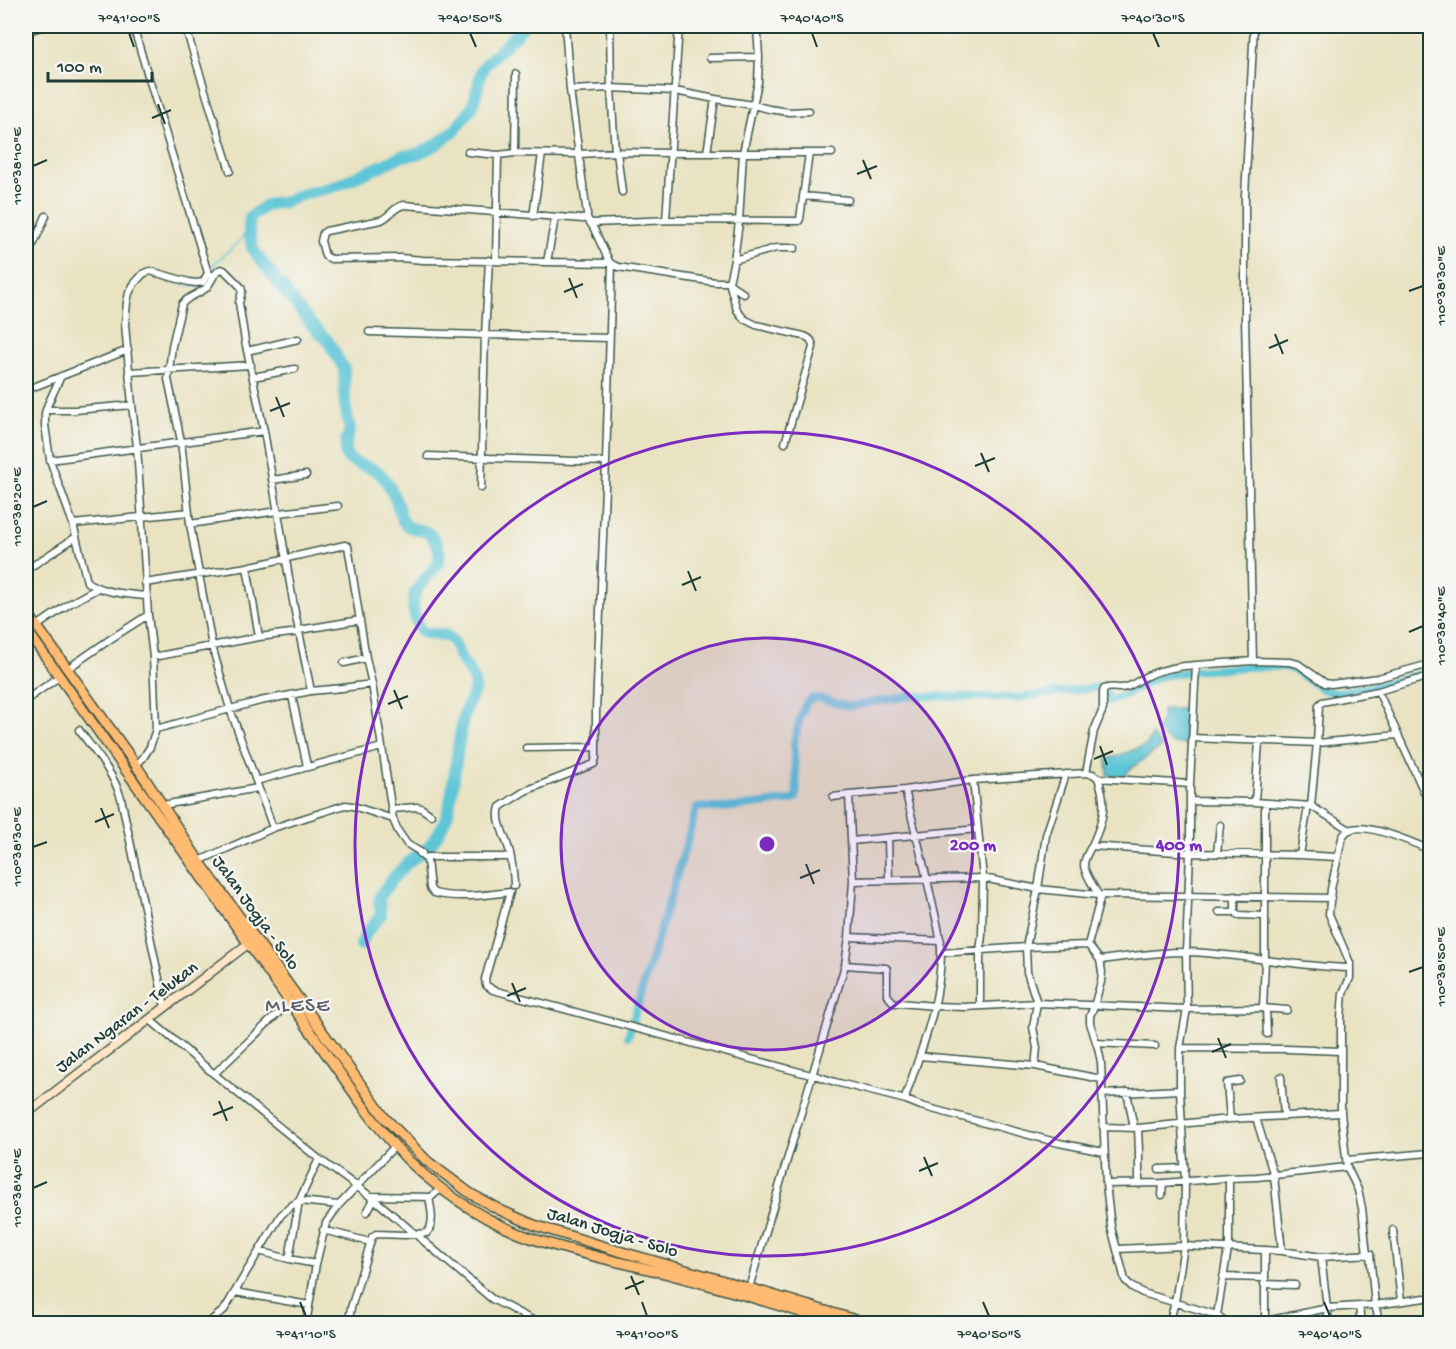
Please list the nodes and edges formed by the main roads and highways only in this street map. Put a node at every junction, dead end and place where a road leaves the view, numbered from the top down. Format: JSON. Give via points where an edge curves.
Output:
{"nodes":[{"id":1,"x":26,"y":611,"type":"edge"},
{"id":2,"x":26,"y":629,"type":"edge"},
{"id":3,"x":98,"y":711,"type":"junction"},
{"id":4,"x":89,"y":718,"type":"junction"},
{"id":5,"x":252,"y":941,"type":"junction"},
{"id":6,"x":26,"y":1114,"type":"edge"},
{"id":7,"x":838,"y":1323,"type":"edge"},
{"id":8,"x":869,"y":1323,"type":"edge"}],
"edges":[{"from":1,"to":3,"type":"highway","name":"Jalan Jogja - Solo"},
{"from":2,"to":4,"type":"highway"},
{"from":3,"to":4,"type":"highway"},
{"from":3,"to":5,"type":"highway","name":"Jalan Jogja - Solo"},
{"from":4,"to":5,"type":"highway"},
{"from":5,"to":6,"type":"main road","name":"Jalan Ngaran - Telukan"},
{"from":5,"to":7,"type":"highway","via":[[290,1002],[395,1146],[416,1168],[463,1204],[526,1236]]},
{"from":5,"to":8,"type":"highway","name":"Jalan Jogja - Solo","via":[[386,1118],[428,1161],[471,1194],[534,1225]]}]}
